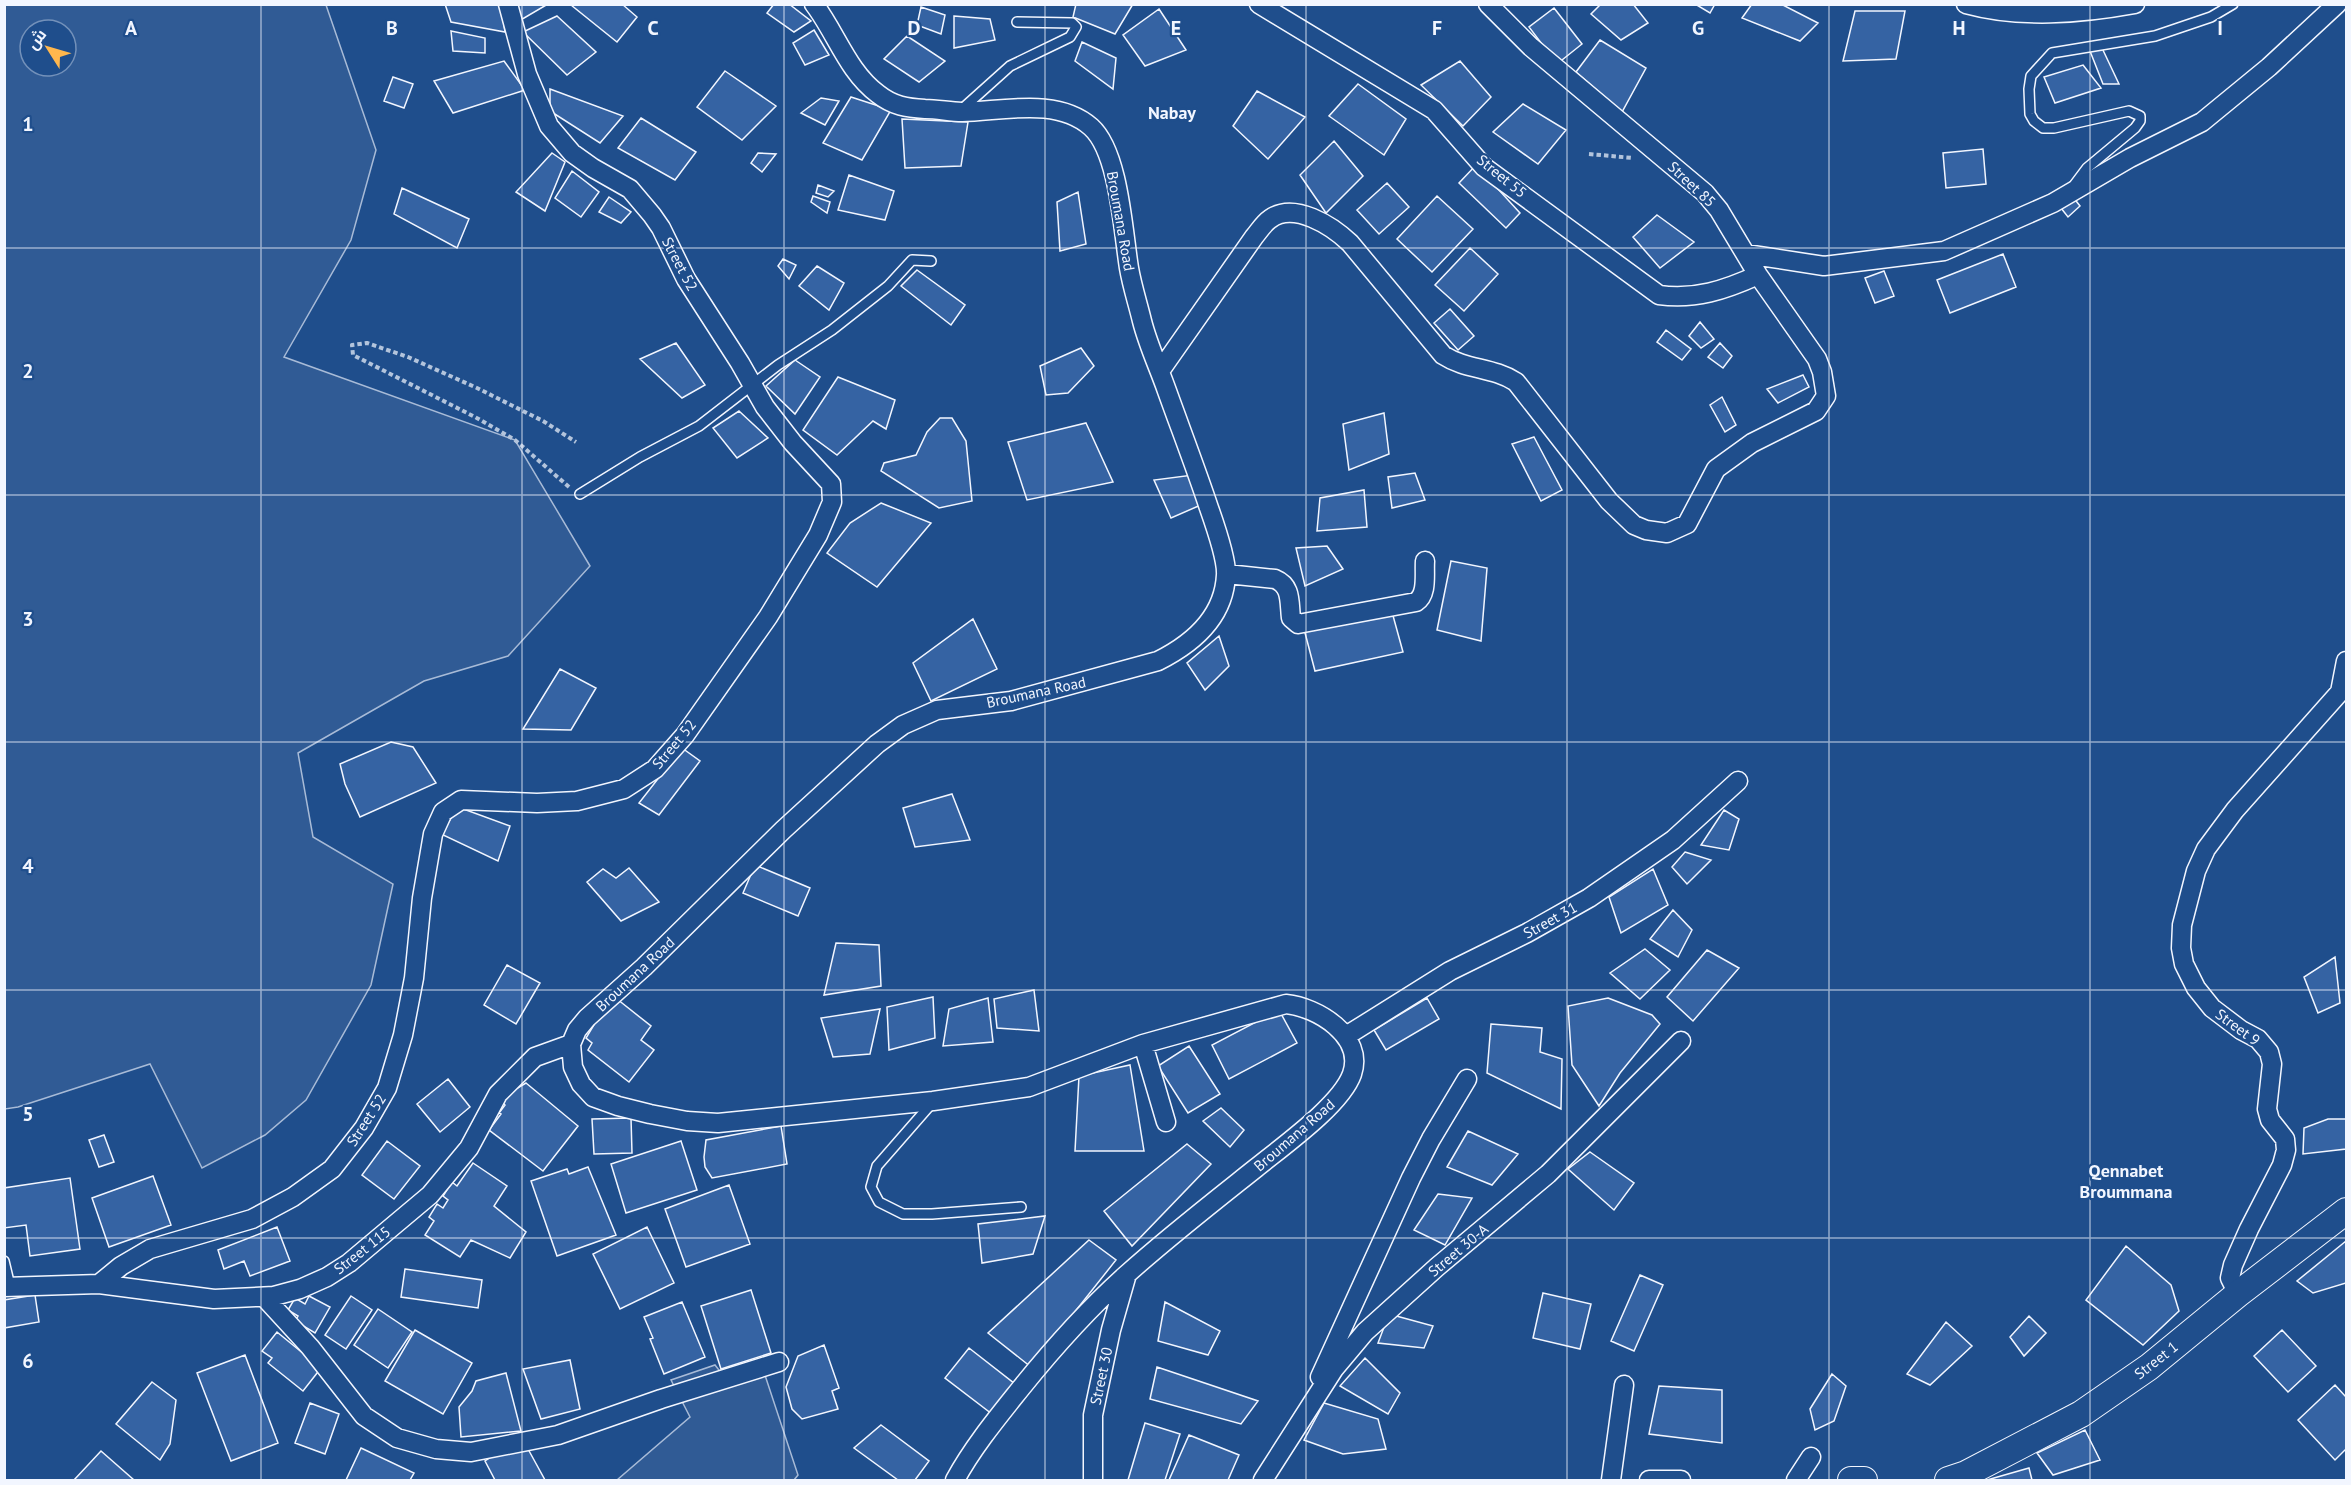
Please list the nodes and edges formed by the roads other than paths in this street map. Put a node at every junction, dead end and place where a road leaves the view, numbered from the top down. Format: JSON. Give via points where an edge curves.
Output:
{"nodes":[{"id":1,"x":508,"y":4,"type":"edge"},
{"id":2,"x":814,"y":4,"type":"edge"},
{"id":3,"x":1488,"y":4,"type":"edge"},
{"id":4,"x":1966,"y":4,"type":"edge"},
{"id":5,"x":2135,"y":4,"type":"edge"},
{"id":6,"x":2233,"y":4,"type":"edge"},
{"id":7,"x":2337,"y":4,"type":"edge"},
{"id":8,"x":1264,"y":7,"type":"edge"},
{"id":9,"x":1017,"y":22,"type":"dead end"},
{"id":10,"x":959,"y":112,"type":"junction"},
{"id":11,"x":2053,"y":203,"type":"junction"},
{"id":12,"x":1746,"y":254,"type":"junction"},
{"id":13,"x":931,"y":261,"type":"dead end"},
{"id":14,"x":1758,"y":275,"type":"junction"},
{"id":15,"x":1160,"y":371,"type":"junction"},
{"id":16,"x":753,"y":385,"type":"junction"},
{"id":17,"x":580,"y":495,"type":"road end"},
{"id":18,"x":1425,"y":561,"type":"dead end"},
{"id":19,"x":1227,"y":574,"type":"junction"},
{"id":20,"x":2346,"y":661,"type":"edge"},
{"id":21,"x":2343,"y":695,"type":"edge"},
{"id":22,"x":1738,"y":782,"type":"dead end"},
{"id":23,"x":1346,"y":1036,"type":"junction"},
{"id":24,"x":1681,"y":1041,"type":"dead end"},
{"id":25,"x":571,"y":1044,"type":"junction"},
{"id":26,"x":1143,"y":1044,"type":"junction"},
{"id":27,"x":1467,"y":1079,"type":"dead end"},
{"id":28,"x":933,"y":1101,"type":"junction"},
{"id":29,"x":1166,"y":1122,"type":"dead end"},
{"id":30,"x":1021,"y":1207,"type":"dead end"},
{"id":31,"x":2346,"y":1211,"type":"edge"},
{"id":32,"x":4,"y":1261,"type":"edge"},
{"id":33,"x":1127,"y":1274,"type":"junction"},
{"id":34,"x":99,"y":1284,"type":"junction"},
{"id":35,"x":7,"y":1287,"type":"edge"},
{"id":36,"x":2238,"y":1294,"type":"junction"},
{"id":37,"x":264,"y":1298,"type":"junction"},
{"id":38,"x":779,"y":1362,"type":"dead end"},
{"id":39,"x":1624,"y":1385,"type":"dead end"},
{"id":40,"x":1300,"y":1419,"type":"junction"},
{"id":41,"x":1811,"y":1457,"type":"dead end"},
{"id":42,"x":955,"y":1480,"type":"edge"},
{"id":43,"x":1093,"y":1480,"type":"edge"},
{"id":44,"x":1263,"y":1480,"type":"edge"},
{"id":45,"x":1611,"y":1480,"type":"edge"},
{"id":46,"x":1649,"y":1480,"type":"edge"},
{"id":47,"x":1681,"y":1480,"type":"edge"},
{"id":48,"x":1796,"y":1480,"type":"edge"},
{"id":49,"x":1851,"y":1480,"type":"edge"},
{"id":50,"x":1864,"y":1480,"type":"edge"},
{"id":51,"x":1948,"y":1480,"type":"edge"}],
"edges":[{"from":1,"to":16,"type":"street","name":"Street 52","via":[[528,74],[549,126],[572,153],[630,189],[643,203]]},
{"from":2,"to":10,"type":"street","name":"Broumana Road","via":[[860,77],[879,95],[907,108]]},
{"from":3,"to":12,"type":"street","name":"Street 85","via":[[1531,47],[1705,193]]},
{"from":4,"to":5,"type":"street","via":[[1990,10],[2056,14]]},
{"from":6,"to":11,"type":"lane","via":[[2211,17],[2154,36],[2052,53],[2034,71],[2030,108],[2039,126],[2054,128],[2129,111],[2140,118],[2126,137],[2087,168],[2067,195]]},
{"from":7,"to":11,"type":"street","via":[[2202,122]]},
{"from":8,"to":14,"type":"street","name":"Street 55","via":[[1434,110],[1484,166],[1659,295],[1705,295]]},
{"from":9,"to":10,"type":"lane","via":[[1072,23],[1076,27],[1070,37],[1010,66]]},
{"from":10,"to":15,"type":"street","name":"Broumana Road","via":[[1068,112],[1103,141],[1114,171],[1143,325]]},
{"from":11,"to":12,"type":"street","via":[[1944,251],[1824,266]]},
{"from":12,"to":14,"type":"street","name":"Street 85"},
{"from":13,"to":16,"type":"lane","via":[[912,260],[888,286]]},
{"from":14,"to":15,"type":"street","name":"Street 85","via":[[1816,359],[1826,396],[1816,411],[1752,443],[1716,469],[1687,524],[1666,533],[1634,525],[1609,501],[1516,382],[1495,371],[1454,362],[1443,355],[1350,243],[1335,228],[1319,220],[1283,213],[1269,219]]},
{"from":15,"to":19,"type":"street","name":"Broumana Road","via":[[1217,531]]},
{"from":16,"to":17,"type":"lane","via":[[699,426]]},
{"from":16,"to":34,"type":"street","name":"Street 52","via":[[765,407],[831,484],[832,502],[818,535],[768,617],[685,735],[655,769],[624,789],[577,801],[461,800],[443,813],[433,834],[426,866],[414,978],[403,1035],[387,1088],[364,1128],[332,1169],[293,1197],[252,1219],[150,1249]]},
{"from":18,"to":19,"type":"street","via":[[1424,593],[1416,602],[1298,624],[1291,618],[1288,592],[1281,581]]},
{"from":19,"to":25,"type":"street","name":"Broumana Road","via":[[1210,620],[1195,638],[1158,662],[1011,701],[937,710],[903,725],[783,830],[587,1018]]},
{"from":20,"to":21,"type":"street"},
{"from":21,"to":36,"type":"street","name":"Street 9","via":[[2218,831],[2196,871],[2182,925],[2184,964],[2196,987],[2212,1008],[2258,1039],[2270,1052],[2267,1109],[2270,1120],[2285,1139],[2282,1165],[2233,1265],[2230,1278]]},
{"from":22,"to":23,"type":"street","name":"Street 31","via":[[1673,840],[1589,898],[1450,971]]},
{"from":23,"to":26,"type":"street","via":[[1317,1013],[1286,1004]]},
{"from":23,"to":33,"type":"street","name":"Broumana Road","via":[[1353,1048],[1353,1071],[1345,1089],[1280,1149]]},
{"from":24,"to":40,"type":"street","name":"Street 30-A","via":[[1548,1174],[1365,1332]]},
{"from":25,"to":28,"type":"street","via":[[573,1067],[581,1084],[593,1096],[618,1106],[687,1121],[718,1123]]},
{"from":25,"to":37,"type":"street","name":"Street 115","via":[[535,1056],[498,1094],[469,1148],[430,1195],[349,1263],[300,1289]]},
{"from":26,"to":28,"type":"street","via":[[1029,1087]]},
{"from":26,"to":29,"type":"street"},
{"from":27,"to":40,"type":"street","via":[[1411,1178]]},
{"from":28,"to":30,"type":"lane","via":[[878,1166],[871,1187],[879,1202],[903,1214]]},
{"from":31,"to":36,"type":"street","name":"Street 1"},
{"from":32,"to":35,"type":"lane"},
{"from":33,"to":42,"type":"street","name":"Broumana Road","via":[[1064,1334],[986,1431]]},
{"from":33,"to":43,"type":"street","name":"Street 30","via":[[1093,1414]]},
{"from":34,"to":35,"type":"street","name":"Street 115"},
{"from":34,"to":37,"type":"street","name":"Street 115","via":[[214,1299]]},
{"from":36,"to":51,"type":"street","name":"Street 1","via":[[2149,1367],[2081,1414]]},
{"from":37,"to":38,"type":"street","via":[[310,1347],[364,1416],[397,1438],[436,1449],[471,1452],[558,1435]]},
{"from":39,"to":45,"type":"street"},
{"from":40,"to":44,"type":"street","name":"Street 30-A"},
{"from":41,"to":48,"type":"street"},
{"from":46,"to":47,"type":"street"},
{"from":49,"to":50,"type":"street"}]}
